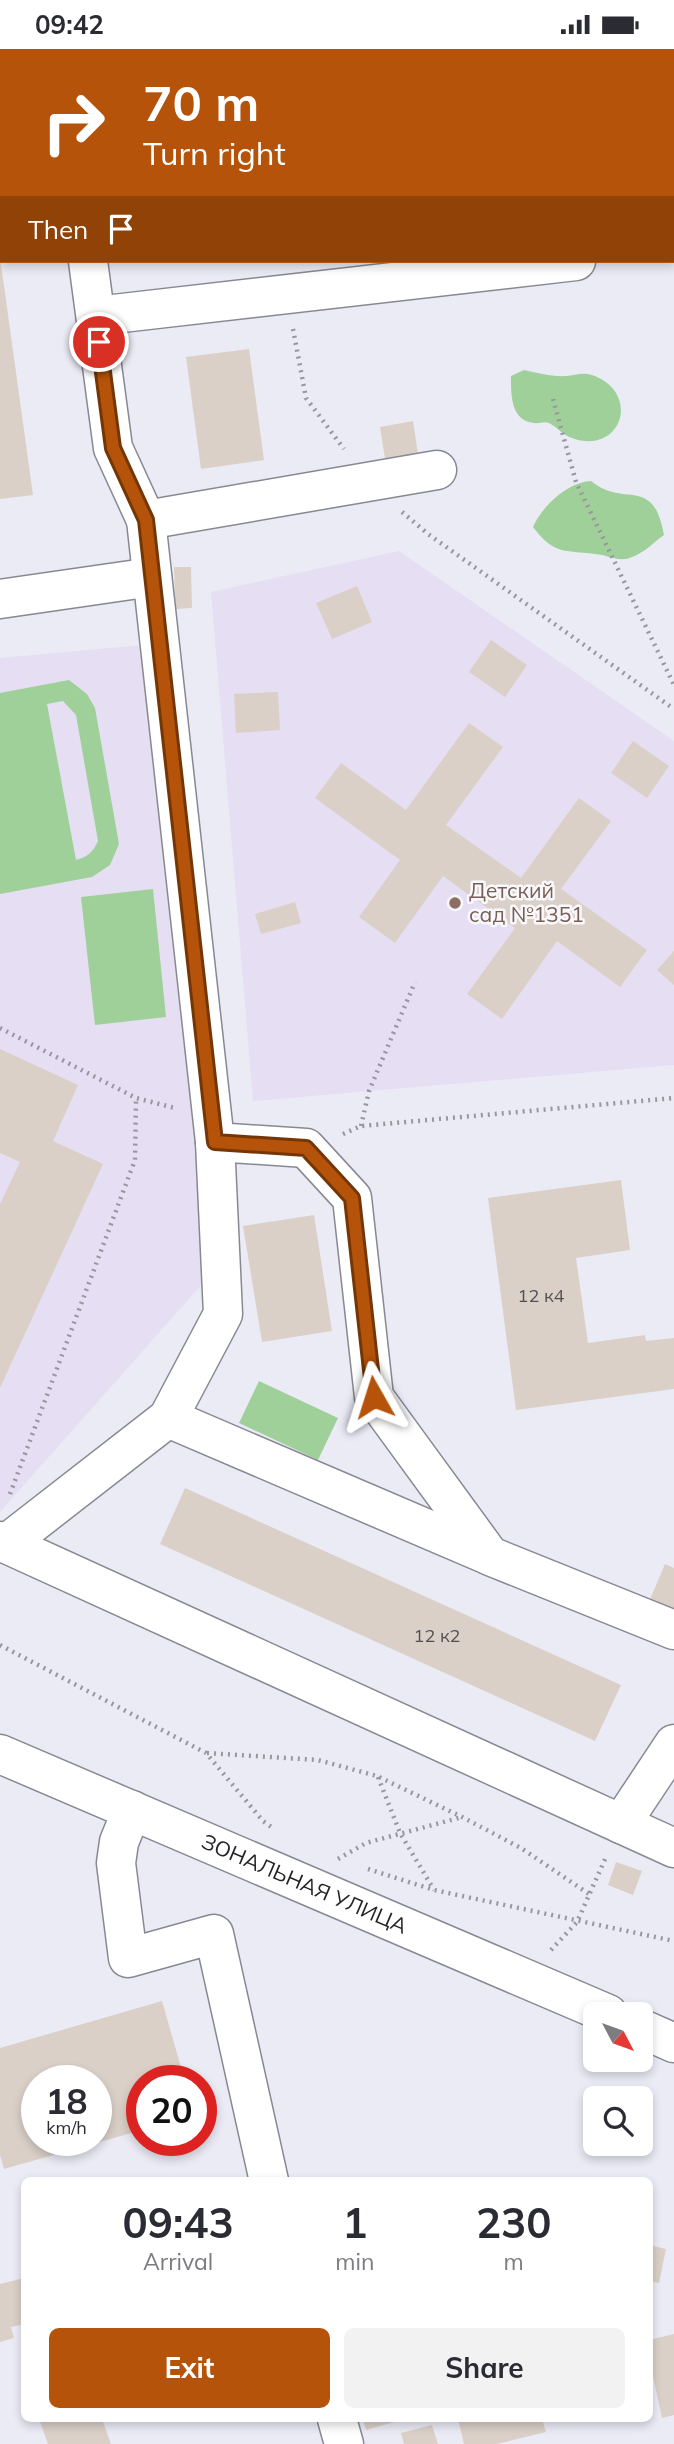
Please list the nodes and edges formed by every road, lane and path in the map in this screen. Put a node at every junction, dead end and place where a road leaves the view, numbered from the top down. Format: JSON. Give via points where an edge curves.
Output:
{"nodes":[{"id":1,"x":88,"y":263,"type":"edge"},
{"id":2,"x":557,"y":263,"type":"edge"},
{"id":3,"x":286,"y":292,"type":"junction"},
{"id":4,"x":96,"y":316,"type":"junction"},
{"id":5,"x":553,"y":399,"type":"dead end"},
{"id":6,"x":437,"y":470,"type":"dead end"},
{"id":7,"x":369,"y":482,"type":"junction"},
{"id":8,"x":146,"y":520,"type":"junction"},
{"id":9,"x":152,"y":577,"type":"junction"},
{"id":10,"x":0,"y":599,"type":"edge"},
{"id":11,"x":674,"y":685,"type":"edge"},
{"id":12,"x":674,"y":709,"type":"edge"},
{"id":13,"x":415,"y":982,"type":"dead end"},
{"id":14,"x":0,"y":1028,"type":"edge"},
{"id":15,"x":136,"y":1098,"type":"junction"},
{"id":16,"x":674,"y":1098,"type":"edge"},
{"id":17,"x":361,"y":1126,"type":"junction"},
{"id":18,"x":214,"y":1130,"type":"junction"},
{"id":19,"x":306,"y":1148,"type":"junction"},
{"id":20,"x":168,"y":1418,"type":"junction"},
{"id":21,"x":10,"y":1495,"type":"dead end"},
{"id":22,"x":3,"y":1543,"type":"edge"},
{"id":23,"x":490,"y":1556,"type":"junction"},
{"id":24,"x":674,"y":1630,"type":"edge"},
{"id":25,"x":0,"y":1645,"type":"edge"},
{"id":26,"x":674,"y":1744,"type":"edge"},
{"id":27,"x":206,"y":1753,"type":"junction"},
{"id":28,"x":0,"y":1754,"type":"edge"},
{"id":29,"x":377,"y":1776,"type":"junction"},
{"id":30,"x":132,"y":1811,"type":"junction"},
{"id":31,"x":462,"y":1817,"type":"junction"},
{"id":32,"x":621,"y":1824,"type":"junction"},
{"id":33,"x":400,"y":1833,"type":"junction"},
{"id":34,"x":284,"y":1837,"type":"dead end"},
{"id":35,"x":674,"y":1848,"type":"edge"},
{"id":36,"x":327,"y":1856,"type":"dead end"},
{"id":37,"x":338,"y":1859,"type":"junction"},
{"id":38,"x":351,"y":1863,"type":"dead end"},
{"id":39,"x":364,"y":1867,"type":"dead end"},
{"id":40,"x":434,"y":1890,"type":"junction"},
{"id":41,"x":589,"y":1894,"type":"junction"},
{"id":42,"x":577,"y":1922,"type":"junction"},
{"id":43,"x":674,"y":1941,"type":"edge"},
{"id":44,"x":544,"y":1957,"type":"dead end"},
{"id":45,"x":583,"y":2003,"type":"edge"},
{"id":46,"x":653,"y":2034,"type":"edge"},
{"id":47,"x":674,"y":2043,"type":"edge"},
{"id":48,"x":268,"y":2177,"type":"edge"},
{"id":49,"x":338,"y":2422,"type":"edge"},
{"id":50,"x":344,"y":2444,"type":"edge"}],
"edges":[{"from":1,"to":4,"type":"street"},
{"from":2,"to":3,"type":"street"},
{"from":3,"to":4,"type":"street"},
{"from":3,"to":7,"type":"path","via":[[306,398]]},
{"from":4,"to":8,"type":"street","via":[[113,448]]},
{"from":5,"to":11,"type":"path","via":[[576,482]]},
{"from":6,"to":7,"type":"street"},
{"from":7,"to":8,"type":"street"},
{"from":7,"to":12,"type":"path","via":[[428,534]]},
{"from":8,"to":9,"type":"street"},
{"from":9,"to":10,"type":"street"},
{"from":9,"to":18,"type":"street"},
{"from":13,"to":17,"type":"path","via":[[369,1091]]},
{"from":14,"to":15,"type":"path"},
{"from":15,"to":18,"type":"path"},
{"from":15,"to":21,"type":"path","via":[[135,1160]]},
{"from":16,"to":17,"type":"path"},
{"from":17,"to":19,"type":"path"},
{"from":18,"to":19,"type":"street"},
{"from":18,"to":20,"type":"street","via":[[223,1314]]},
{"from":19,"to":23,"type":"street","via":[[352,1198],[374,1397]]},
{"from":20,"to":22,"type":"street"},
{"from":20,"to":23,"type":"street"},
{"from":22,"to":32,"type":"street"},
{"from":23,"to":24,"type":"street"},
{"from":25,"to":27,"type":"path"},
{"from":26,"to":32,"type":"street"},
{"from":27,"to":29,"type":"path","via":[[318,1760]]},
{"from":27,"to":34,"type":"path","via":[[263,1821]]},
{"from":28,"to":30,"type":"street","name":"ЗОНАЛЬНАЯ УЛИЦА"},
{"from":29,"to":31,"type":"path"},
{"from":29,"to":33,"type":"path"},
{"from":30,"to":45,"type":"street","name":"ЗОНАЛЬНАЯ УЛИЦА"},
{"from":30,"to":48,"type":"street","via":[[116,1863],[128,1958],[214,1934]]},
{"from":31,"to":33,"type":"path"},
{"from":31,"to":41,"type":"path","via":[[521,1848]]},
{"from":32,"to":35,"type":"street"},
{"from":32,"to":41,"type":"path"},
{"from":33,"to":37,"type":"path","via":[[366,1843]]},
{"from":33,"to":40,"type":"path"},
{"from":36,"to":37,"type":"path"},
{"from":37,"to":38,"type":"path"},
{"from":39,"to":40,"type":"path"},
{"from":40,"to":42,"type":"path"},
{"from":41,"to":42,"type":"path"},
{"from":42,"to":43,"type":"path"},
{"from":42,"to":44,"type":"path"},
{"from":46,"to":47,"type":"street"},
{"from":49,"to":50,"type":"street"}]}
